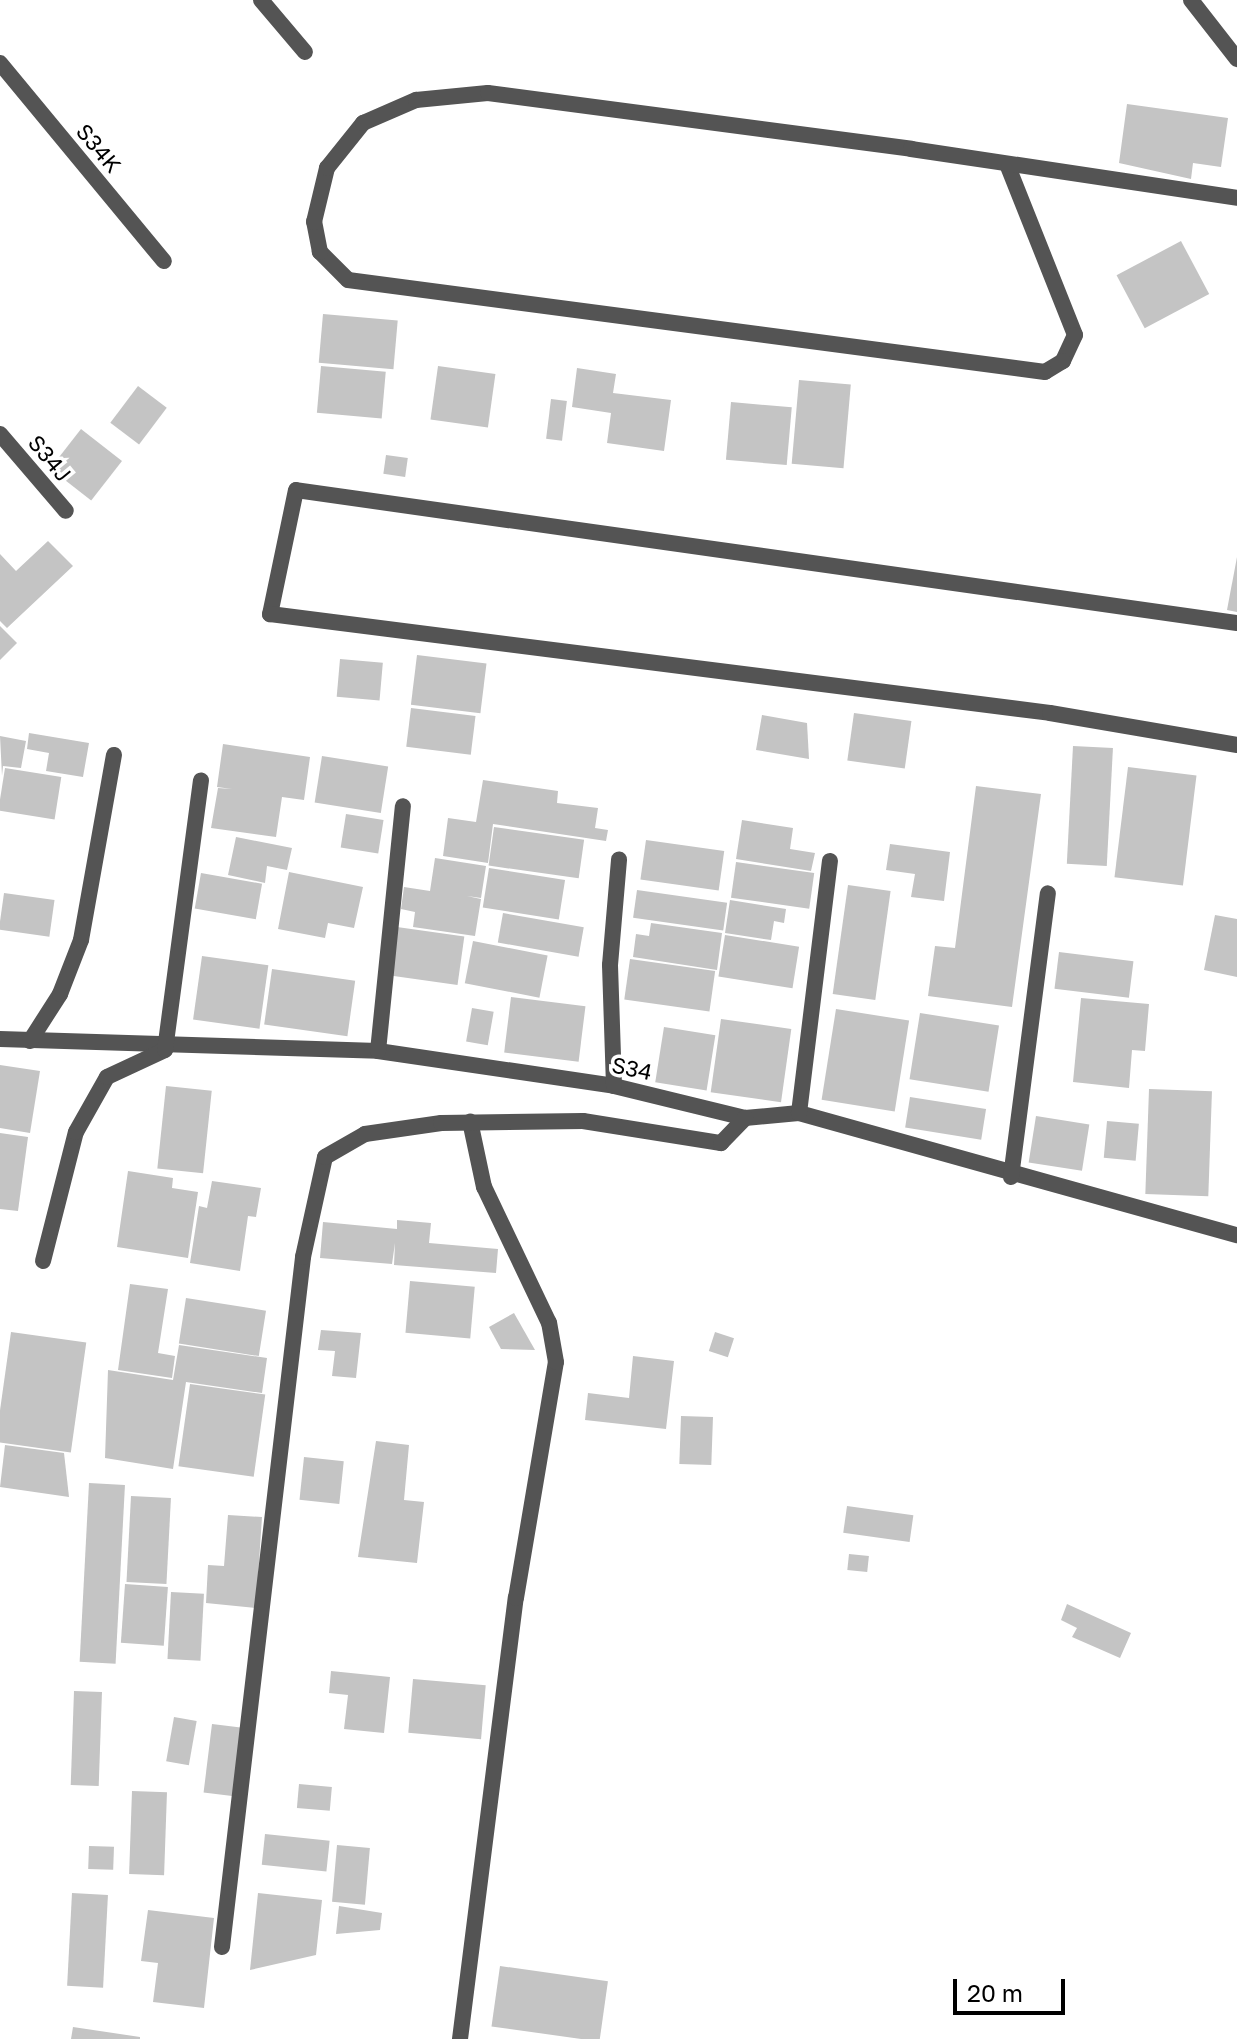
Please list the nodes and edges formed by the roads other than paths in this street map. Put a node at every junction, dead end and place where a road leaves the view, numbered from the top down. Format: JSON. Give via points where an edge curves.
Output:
{"nodes":[{"id":1,"x":261,"y":0,"type":"edge"},
{"id":2,"x":1191,"y":0,"type":"edge"},
{"id":3,"x":305,"y":52,"type":"dead end"},
{"id":4,"x":1237,"y":59,"type":"edge"},
{"id":5,"x":0,"y":63,"type":"edge"},
{"id":6,"x":1007,"y":164,"type":"junction"},
{"id":7,"x":1237,"y":198,"type":"edge"},
{"id":8,"x":164,"y":261,"type":"dead end"},
{"id":9,"x":0,"y":434,"type":"edge"},
{"id":10,"x":66,"y":511,"type":"dead end"},
{"id":11,"x":1237,"y":623,"type":"edge"},
{"id":12,"x":1237,"y":745,"type":"edge"},
{"id":13,"x":114,"y":755,"type":"dead end"},
{"id":14,"x":201,"y":780,"type":"dead end"},
{"id":15,"x":403,"y":806,"type":"dead end"},
{"id":16,"x":619,"y":859,"type":"dead end"},
{"id":17,"x":830,"y":861,"type":"dead end"},
{"id":18,"x":1048,"y":893,"type":"dead end"},
{"id":19,"x":0,"y":1039,"type":"edge"},
{"id":20,"x":30,"y":1041,"type":"junction"},
{"id":21,"x":165,"y":1050,"type":"junction"},
{"id":22,"x":378,"y":1051,"type":"junction"},
{"id":23,"x":614,"y":1086,"type":"junction"},
{"id":24,"x":799,"y":1113,"type":"junction"},
{"id":25,"x":745,"y":1118,"type":"junction"},
{"id":26,"x":470,"y":1121,"type":"junction"},
{"id":27,"x":1011,"y":1177,"type":"junction"},
{"id":28,"x":1237,"y":1235,"type":"edge"},
{"id":29,"x":43,"y":1261,"type":"dead end"},
{"id":30,"x":222,"y":1947,"type":"dead end"},
{"id":31,"x":460,"y":2039,"type":"edge"}],
"edges":[{"from":1,"to":3,"type":"street"},
{"from":2,"to":4,"type":"street"},
{"from":5,"to":8,"type":"street","name":"S34K"},
{"from":6,"to":6,"type":"street","via":[[488,93],[444,95],[393,107],[341,143],[314,222],[320,252],[348,280],[1045,372],[1063,361],[1075,335]]},
{"from":6,"to":7,"type":"street"},
{"from":9,"to":10,"type":"street","name":"S34J"},
{"from":11,"to":12,"type":"street","via":[[296,490],[270,614],[1050,713]]},
{"from":13,"to":20,"type":"street","via":[[81,940]]},
{"from":14,"to":21,"type":"street"},
{"from":15,"to":22,"type":"street"},
{"from":16,"to":23,"type":"street","via":[[610,965]]},
{"from":17,"to":24,"type":"street"},
{"from":18,"to":27,"type":"street"},
{"from":19,"to":20,"type":"street","name":"S34"},
{"from":20,"to":21,"type":"street","name":"S34"},
{"from":21,"to":22,"type":"street","name":"S34"},
{"from":21,"to":29,"type":"street","via":[[107,1077],[76,1132]]},
{"from":22,"to":23,"type":"street","name":"S34"},
{"from":23,"to":25,"type":"street","name":"S34"},
{"from":24,"to":25,"type":"street","name":"S34"},
{"from":24,"to":27,"type":"street","name":"S34"},
{"from":25,"to":26,"type":"street","via":[[721,1143],[583,1121]]},
{"from":26,"to":30,"type":"street","via":[[365,1134],[334,1148],[318,1170]]},
{"from":26,"to":31,"type":"street","via":[[484,1187],[549,1323],[556,1362],[516,1598]]},
{"from":27,"to":28,"type":"street","name":"S34"}]}
